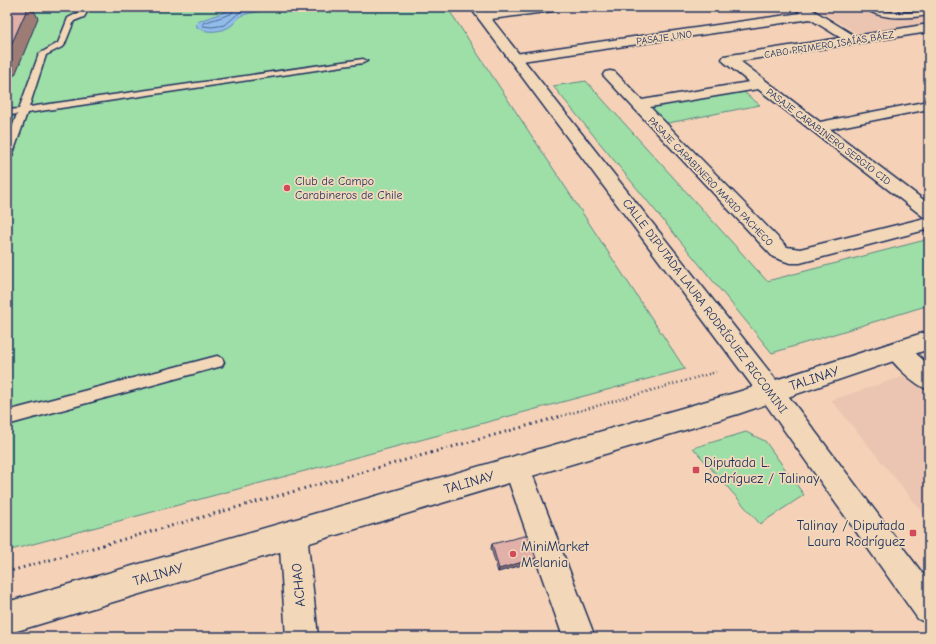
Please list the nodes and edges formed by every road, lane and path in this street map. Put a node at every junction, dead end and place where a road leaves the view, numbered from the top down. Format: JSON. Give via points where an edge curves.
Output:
{"nodes":[{"id":1,"x":87,"y":7,"type":"edge"},
{"id":2,"x":553,"y":7,"type":"edge"},
{"id":3,"x":799,"y":7,"type":"edge"},
{"id":4,"x":867,"y":7,"type":"edge"},
{"id":5,"x":480,"y":12,"type":"edge"},
{"id":6,"x":929,"y":13,"type":"edge"},
{"id":7,"x":813,"y":15,"type":"junction"},
{"id":8,"x":929,"y":28,"type":"edge"},
{"id":9,"x":853,"y":40,"type":"junction"},
{"id":10,"x":515,"y":58,"type":"junction"},
{"id":11,"x":729,"y":60,"type":"joint"},
{"id":12,"x":363,"y":61,"type":"dead end"},
{"id":13,"x":610,"y":75,"type":"dead end"},
{"id":14,"x":760,"y":84,"type":"junction"},
{"id":15,"x":638,"y":105,"type":"junction"},
{"id":16,"x":929,"y":105,"type":"edge"},
{"id":17,"x":22,"y":111,"type":"junction"},
{"id":18,"x":7,"y":113,"type":"edge"},
{"id":19,"x":816,"y":127,"type":"junction"},
{"id":20,"x":7,"y":156,"type":"edge"},
{"id":21,"x":929,"y":213,"type":"edge"},
{"id":22,"x":929,"y":224,"type":"edge"},
{"id":23,"x":929,"y":340,"type":"edge"},
{"id":24,"x":897,"y":351,"type":"junction"},
{"id":25,"x":216,"y":362,"type":"dead end"},
{"id":26,"x":716,"y":372,"type":"dead end"},
{"id":27,"x":929,"y":380,"type":"edge"},
{"id":28,"x":771,"y":392,"type":"junction"},
{"id":29,"x":7,"y":418,"type":"edge"},
{"id":30,"x":517,"y":468,"type":"junction"},
{"id":31,"x":293,"y":534,"type":"junction"},
{"id":32,"x":7,"y":572,"type":"edge"},
{"id":33,"x":929,"y":608,"type":"edge"},
{"id":34,"x":7,"y":618,"type":"edge"},
{"id":35,"x":302,"y":637,"type":"edge"},
{"id":36,"x":579,"y":637,"type":"edge"}],
"edges":[{"from":1,"to":17,"type":"lane","via":[[81,15],[71,20],[61,44],[43,54]]},
{"from":2,"to":5,"type":"street"},
{"from":3,"to":7,"type":"street"},
{"from":4,"to":6,"type":"lane","via":[[875,11],[907,16]]},
{"from":5,"to":10,"type":"street","name":"CALLE DIPUTADA LAURA RODRÍGUEZ RICCOMINI"},
{"from":7,"to":9,"type":"street"},
{"from":7,"to":10,"type":"street","name":"PASAJE UNO"},
{"from":8,"to":9,"type":"street","name":"CABO PRIMERO ISAÍAS BÁEZ"},
{"from":9,"to":11,"type":"street","name":"CABO PRIMERO ISAÍAS BÁEZ"},
{"from":10,"to":28,"type":"street","name":"CALLE DIPUTADA LAURA RODRÍGUEZ RICCOMINI"},
{"from":11,"to":14,"type":"street","name":"PASAJE CARABINERO SERGIO CID"},
{"from":12,"to":17,"type":"lane"},
{"from":13,"to":15,"type":"street","name":"PASAJE CARABINERO MARIO PACHECO"},
{"from":14,"to":15,"type":"street","name":"PASAJE CARABINERO MARIO PACHECO"},
{"from":14,"to":19,"type":"street","name":"PASAJE CARABINERO SERGIO CID"},
{"from":15,"to":22,"type":"street","name":"PASAJE CARABINERO MARIO PACHECO","via":[[774,247],[786,254],[800,256]]},
{"from":16,"to":19,"type":"street"},
{"from":17,"to":18,"type":"lane"},
{"from":17,"to":20,"type":"lane"},
{"from":19,"to":21,"type":"street","name":"PASAJE CARABINERO SERGIO CID"},
{"from":23,"to":24,"type":"street","name":"TALINAY"},
{"from":24,"to":27,"type":"street"},
{"from":24,"to":28,"type":"street","name":"TALINAY"},
{"from":25,"to":29,"type":"lane"},
{"from":26,"to":32,"type":"path"},
{"from":28,"to":30,"type":"street","name":"TALINAY"},
{"from":28,"to":33,"type":"street","name":"CALLE DIPUTADA LAURA RODRÍGUEZ RICCOMINI"},
{"from":30,"to":31,"type":"street","name":"TALINAY"},
{"from":30,"to":36,"type":"street"},
{"from":31,"to":34,"type":"street","name":"TALINAY"},
{"from":31,"to":35,"type":"street","name":"ACHAO"}]}
